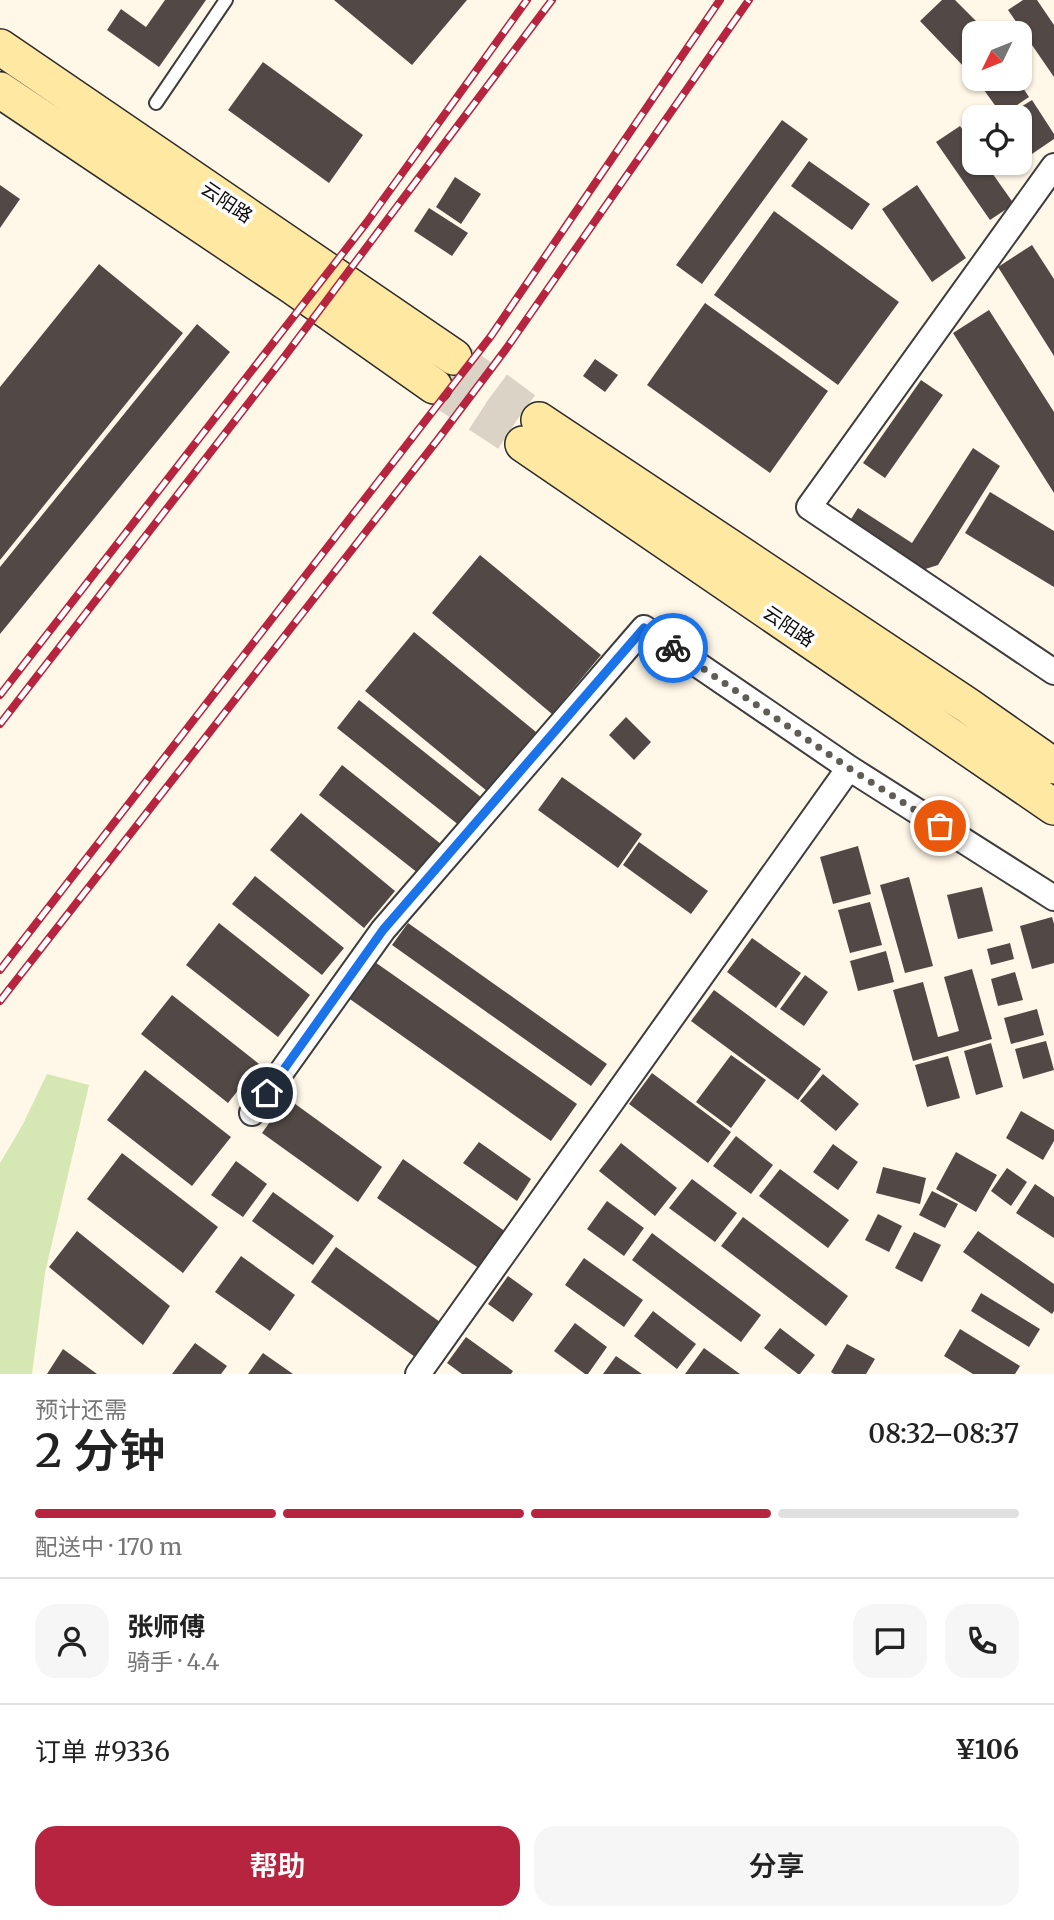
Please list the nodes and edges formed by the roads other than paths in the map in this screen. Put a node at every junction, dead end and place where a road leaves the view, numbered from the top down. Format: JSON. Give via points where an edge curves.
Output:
{"nodes":[{"id":1,"x":226,"y":0,"type":"edge"},
{"id":2,"x":0,"y":47,"type":"edge"},
{"id":3,"x":0,"y":90,"type":"edge"},
{"id":4,"x":156,"y":103,"type":"dead end"},
{"id":5,"x":1054,"y":166,"type":"edge"},
{"id":6,"x":454,"y":357,"type":"tunnel mouth"},
{"id":7,"x":434,"y":386,"type":"tunnel mouth"},
{"id":8,"x":1054,"y":672,"type":"edge"},
{"id":9,"x":1054,"y":766,"type":"edge"},
{"id":10,"x":849,"y":768,"type":"junction"},
{"id":11,"x":1054,"y":807,"type":"edge"},
{"id":12,"x":1054,"y":898,"type":"edge"},
{"id":13,"x":252,"y":1113,"type":"dead end"},
{"id":14,"x":418,"y":1374,"type":"edge"}],
"edges":[{"from":1,"to":4,"type":"lane"},
{"from":2,"to":6,"type":"street","name":"云阳路"},
{"from":3,"to":7,"type":"street","name":"云阳路"},
{"from":5,"to":8,"type":"street","via":[[809,507]]},
{"from":9,"to":11,"type":"street","name":"云阳路","via":[[967,705],[531,432]]},
{"from":10,"to":12,"type":"street"},
{"from":10,"to":13,"type":"street","via":[[644,628],[383,930]]},
{"from":10,"to":14,"type":"street"}]}
